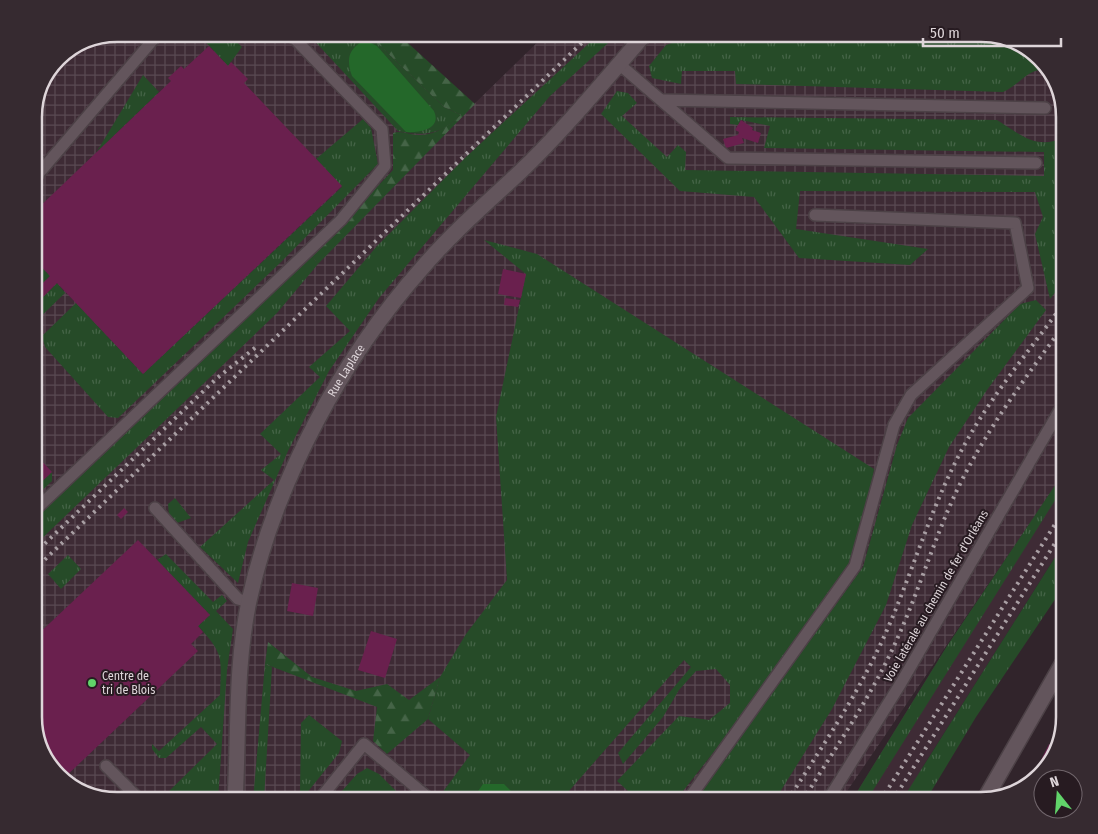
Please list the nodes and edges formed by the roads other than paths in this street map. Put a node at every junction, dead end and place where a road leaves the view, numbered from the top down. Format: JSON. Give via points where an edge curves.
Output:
{"nodes":[{"id":1,"x":151,"y":42,"type":"edge"},
{"id":2,"x":298,"y":42,"type":"edge"},
{"id":3,"x":638,"y":42,"type":"edge"},
{"id":4,"x":619,"y":64,"type":"junction"},
{"id":5,"x":663,"y":100,"type":"junction"},
{"id":6,"x":1045,"y":108,"type":"dead end"},
{"id":7,"x":1036,"y":163,"type":"dead end"},
{"id":8,"x":43,"y":168,"type":"edge"},
{"id":9,"x":815,"y":215,"type":"dead end"},
{"id":10,"x":1056,"y":417,"type":"edge"},
{"id":11,"x":43,"y":502,"type":"edge"},
{"id":12,"x":155,"y":508,"type":"dead end"},
{"id":13,"x":249,"y":602,"type":"junction"},
{"id":14,"x":1056,"y":675,"type":"edge"},
{"id":15,"x":106,"y":766,"type":"dead end"},
{"id":16,"x":990,"y":791,"type":"edge"},
{"id":17,"x":132,"y":792,"type":"edge"},
{"id":18,"x":235,"y":792,"type":"edge"},
{"id":19,"x":325,"y":792,"type":"edge"},
{"id":20,"x":421,"y":792,"type":"edge"},
{"id":21,"x":694,"y":792,"type":"edge"},
{"id":22,"x":833,"y":792,"type":"edge"}],
"edges":[{"from":1,"to":8,"type":"lane"},
{"from":2,"to":11,"type":"lane","via":[[382,129],[385,166],[341,220]]},
{"from":3,"to":4,"type":"street","name":"Rue Laplace"},
{"from":4,"to":5,"type":"lane"},
{"from":4,"to":13,"type":"street","name":"Rue Laplace","via":[[521,170],[470,216],[422,268],[366,340],[322,413],[285,489]]},
{"from":5,"to":6,"type":"lane"},
{"from":5,"to":7,"type":"lane","via":[[728,158]]},
{"from":9,"to":21,"type":"lane","via":[[1015,223],[1028,288],[911,395],[894,425],[855,566]]},
{"from":10,"to":22,"type":"lane","name":"Voie latérale au chemin de fer d'Orléans"},
{"from":12,"to":13,"type":"lane","via":[[238,599]]},
{"from":13,"to":18,"type":"street","name":"Rue Laplace","via":[[240,662]]},
{"from":14,"to":16,"type":"street"},
{"from":15,"to":17,"type":"lane"},
{"from":19,"to":20,"type":"lane","via":[[364,744]]}]}
